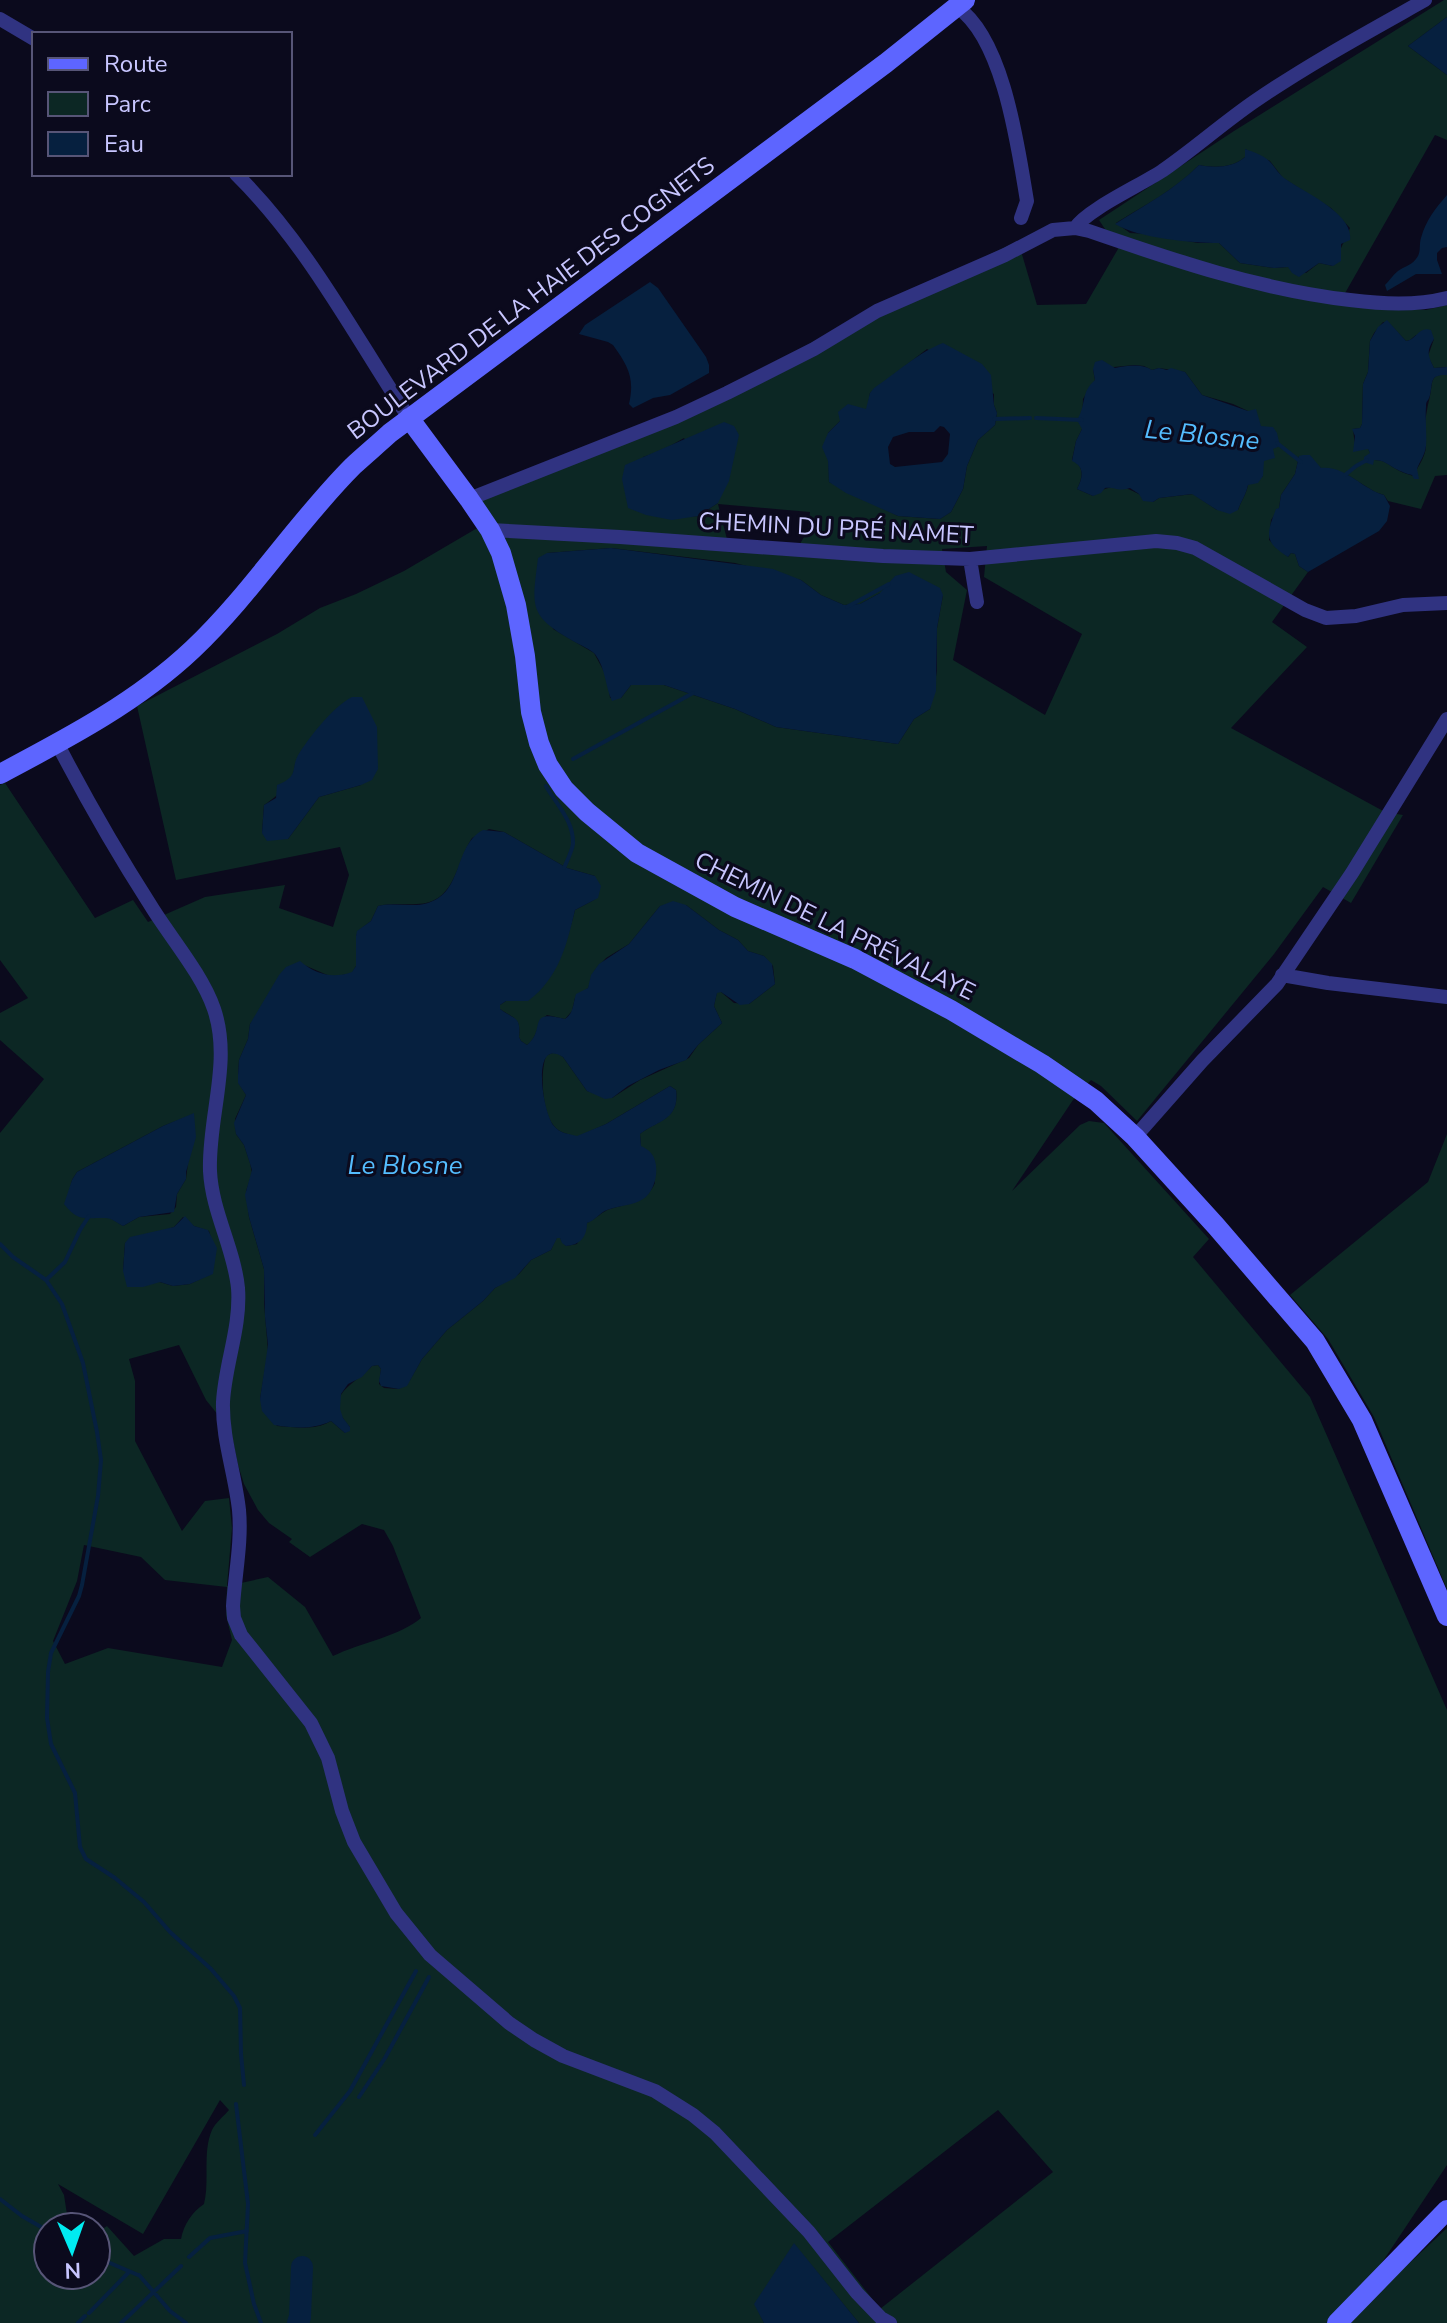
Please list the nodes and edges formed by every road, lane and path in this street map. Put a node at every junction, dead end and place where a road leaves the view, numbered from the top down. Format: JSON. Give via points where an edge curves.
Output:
{"nodes":[{"id":1,"x":1425,"y":0,"type":"edge"},
{"id":2,"x":961,"y":3,"type":"edge"},
{"id":3,"x":0,"y":19,"type":"edge"},
{"id":4,"x":32,"y":38,"type":"edge"},
{"id":5,"x":238,"y":176,"type":"edge"},
{"id":6,"x":1021,"y":218,"type":"dead end"},
{"id":7,"x":1075,"y":228,"type":"junction"},
{"id":8,"x":1447,"y":298,"type":"edge"},
{"id":9,"x":409,"y":418,"type":"junction"},
{"id":10,"x":469,"y":499,"type":"junction"},
{"id":11,"x":490,"y":530,"type":"junction"},
{"id":12,"x":970,"y":559,"type":"junction"},
{"id":13,"x":977,"y":602,"type":"dead end"},
{"id":14,"x":1447,"y":603,"type":"edge"},
{"id":15,"x":1447,"y":719,"type":"edge"},
{"id":16,"x":57,"y":743,"type":"junction"},
{"id":17,"x":0,"y":774,"type":"edge"},
{"id":18,"x":1282,"y":975,"type":"junction"},
{"id":19,"x":1447,"y":997,"type":"edge"},
{"id":20,"x":1135,"y":1137,"type":"junction"},
{"id":21,"x":1447,"y":1616,"type":"edge"},
{"id":22,"x":1447,"y":2210,"type":"edge"},
{"id":23,"x":890,"y":2323,"type":"edge"},
{"id":24,"x":1337,"y":2323,"type":"edge"}],
"edges":[{"from":1,"to":7,"type":"street","via":[[1254,102]]},
{"from":2,"to":6,"type":"street","via":[[988,47],[1005,95],[1027,201]]},
{"from":2,"to":9,"type":"street","name":"BOULEVARD DE LA HAIE DES COGNETS"},
{"from":3,"to":4,"type":"street"},
{"from":5,"to":9,"type":"street","via":[[303,252]]},
{"from":7,"to":8,"type":"street","via":[[1315,296],[1375,303]]},
{"from":7,"to":10,"type":"street","via":[[1041,235],[877,311],[814,349],[676,417]]},
{"from":9,"to":10,"type":"street","name":"CHEMIN DE LA PRÉVALAYE"},
{"from":9,"to":16,"type":"street","name":"BOULEVARD DE LA HAIE DES COGNETS","via":[[353,466],[192,650],[132,698]]},
{"from":10,"to":11,"type":"street","name":"CHEMIN DE LA PRÉVALAYE"},
{"from":11,"to":12,"type":"street","name":"CHEMIN DU PRÉ NAMET"},
{"from":11,"to":20,"type":"street","name":"CHEMIN DE LA PRÉVALAYE","via":[[516,605],[539,743],[564,789],[587,812],[637,853],[682,880],[855,959],[1003,1040],[1096,1101]]},
{"from":12,"to":13,"type":"street"},
{"from":12,"to":14,"type":"street","name":"CHEMIN DU PRÉ NAMET","via":[[1134,542],[1177,543],[1212,556],[1326,618]]},
{"from":15,"to":18,"type":"street"},
{"from":16,"to":17,"type":"street","name":"BOULEVARD DE LA HAIE DES COGNETS"},
{"from":16,"to":23,"type":"street","via":[[199,980],[217,1020],[218,1098],[210,1166],[215,1206],[238,1288],[223,1420],[239,1509],[233,1606],[241,1635],[311,1723],[328,1758],[354,1842],[396,1913],[430,1955],[534,2040],[655,2091],[693,2115]]},
{"from":18,"to":19,"type":"street"},
{"from":18,"to":20,"type":"street"},
{"from":20,"to":21,"type":"street","name":"CHEMIN DE LA PRÉVALAYE","via":[[1315,1341],[1362,1420]]},
{"from":22,"to":24,"type":"street"}]}
